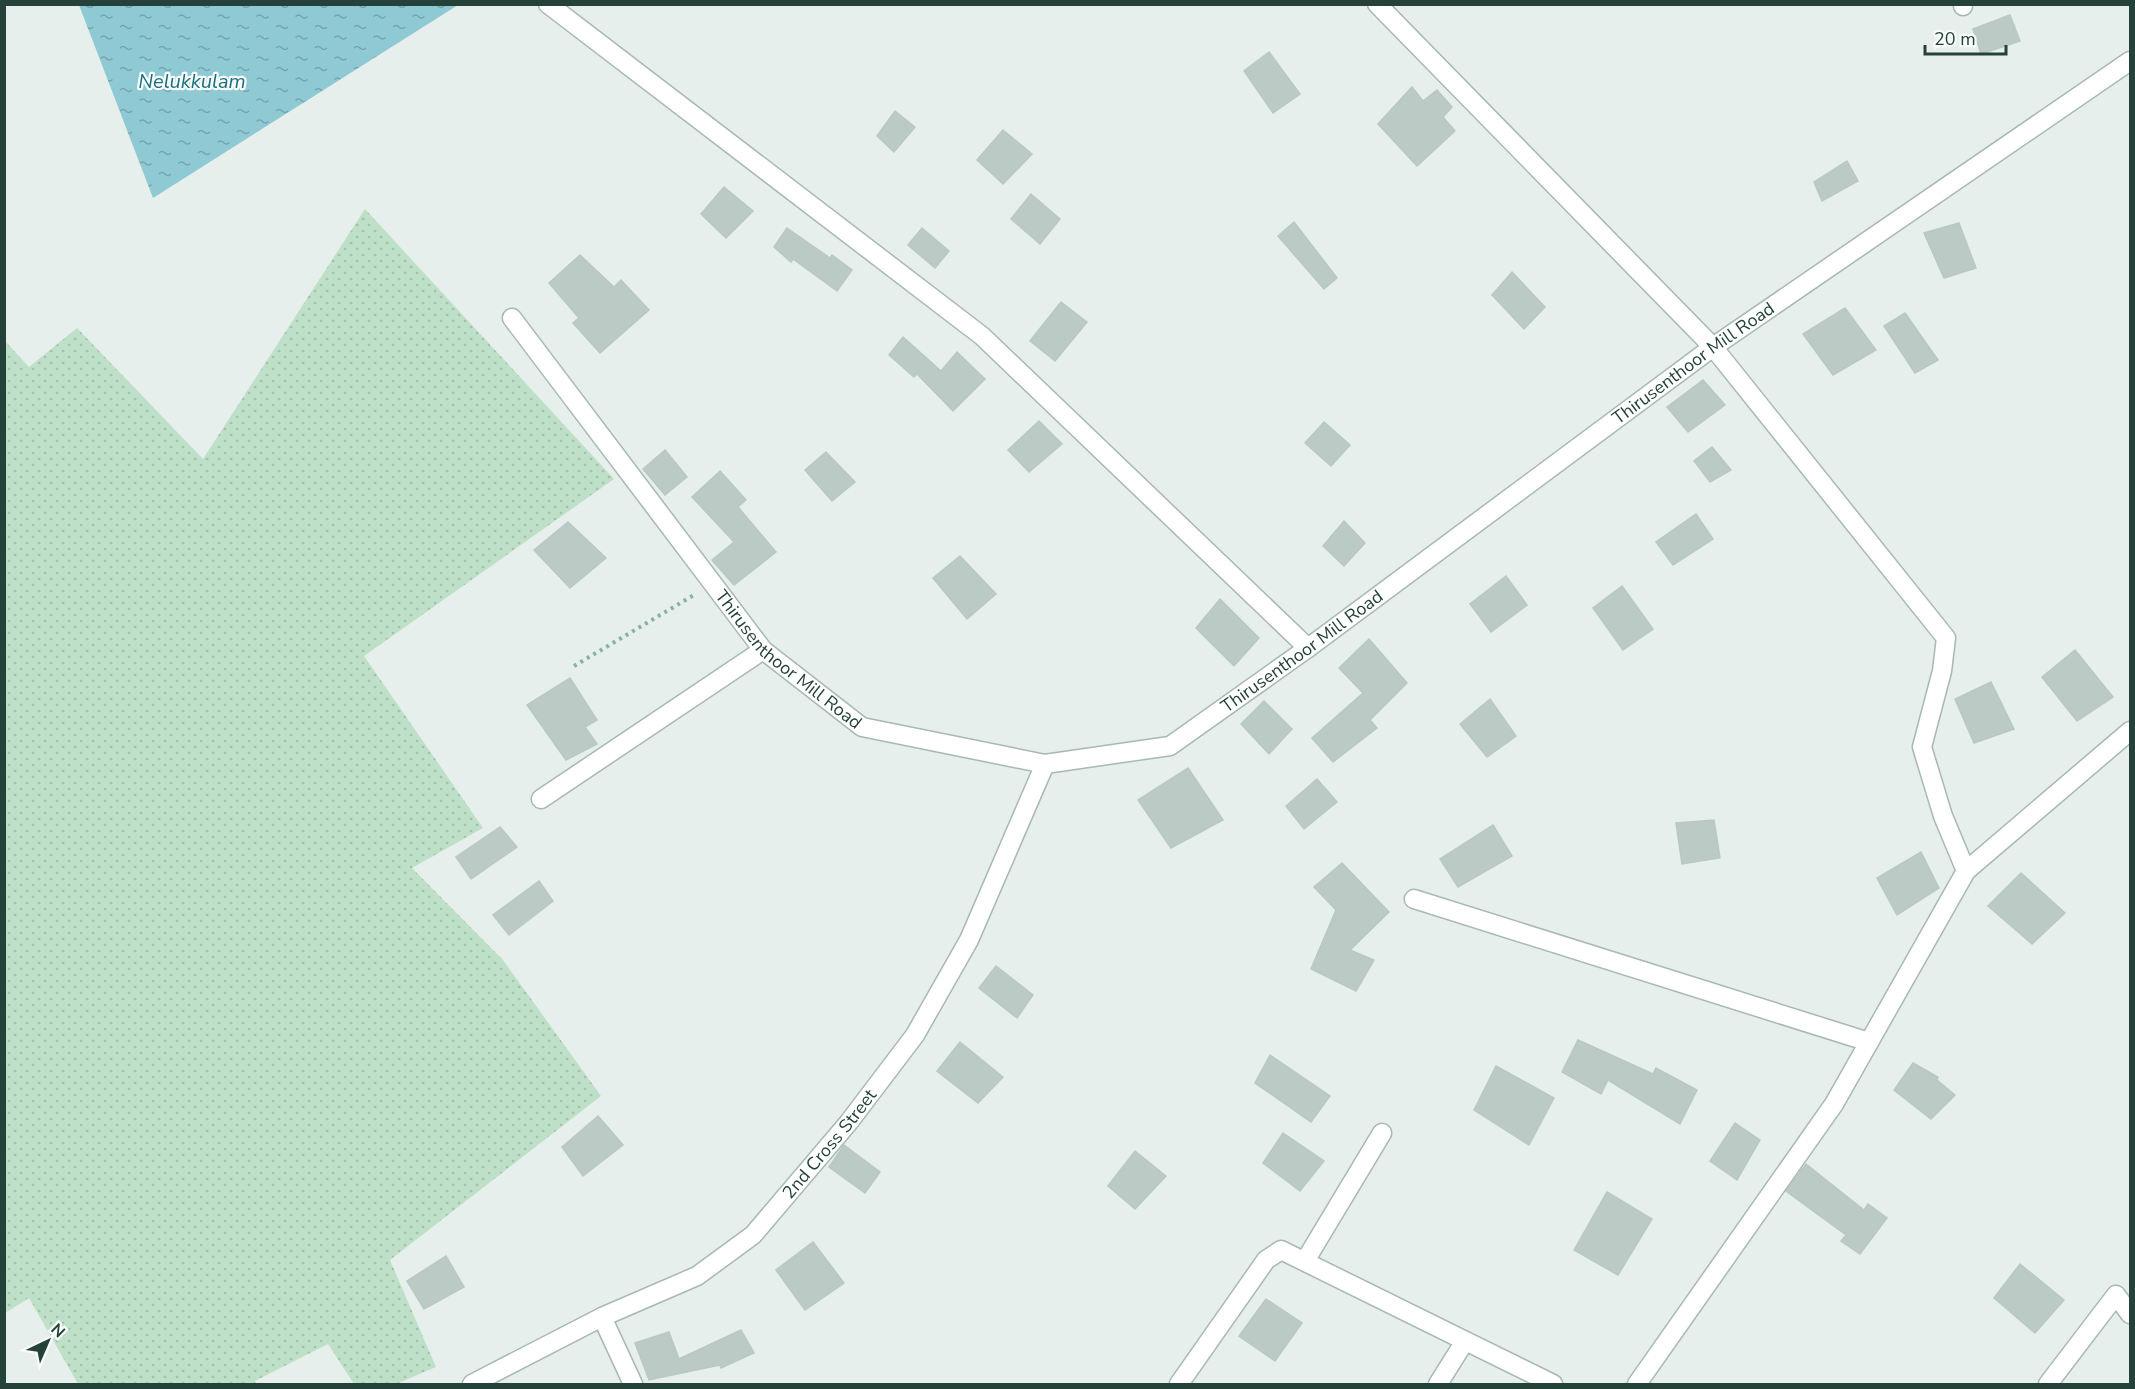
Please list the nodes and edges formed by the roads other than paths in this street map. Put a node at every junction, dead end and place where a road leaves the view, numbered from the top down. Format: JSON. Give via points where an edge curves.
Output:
{"nodes":[{"id":1,"x":548,"y":4,"type":"edge"},
{"id":2,"x":1377,"y":4,"type":"edge"},
{"id":3,"x":2130,"y":61,"type":"edge"},
{"id":4,"x":512,"y":318,"type":"dead end"},
{"id":5,"x":1713,"y":347,"type":"junction"},
{"id":6,"x":1308,"y":648,"type":"junction"},
{"id":7,"x":763,"y":650,"type":"junction"},
{"id":8,"x":2130,"y":731,"type":"edge"},
{"id":9,"x":1045,"y":764,"type":"junction"},
{"id":10,"x":541,"y":799,"type":"dead end"},
{"id":11,"x":1966,"y":872,"type":"junction"},
{"id":12,"x":1414,"y":899,"type":"dead end"},
{"id":13,"x":1869,"y":1042,"type":"junction"},
{"id":14,"x":1382,"y":1133,"type":"dead end"},
{"id":15,"x":1305,"y":1261,"type":"junction"},
{"id":16,"x":2130,"y":1314,"type":"edge"},
{"id":17,"x":602,"y":1317,"type":"junction"},
{"id":18,"x":1465,"y":1341,"type":"junction"},
{"id":19,"x":472,"y":1384,"type":"edge"},
{"id":20,"x":633,"y":1384,"type":"edge"},
{"id":21,"x":1179,"y":1384,"type":"edge"},
{"id":22,"x":1438,"y":1384,"type":"edge"},
{"id":23,"x":1553,"y":1384,"type":"edge"},
{"id":24,"x":1637,"y":1384,"type":"edge"},
{"id":25,"x":2048,"y":1384,"type":"edge"}],
"edges":[{"from":1,"to":6,"type":"street","via":[[982,336]]},
{"from":2,"to":5,"type":"street"},
{"from":3,"to":5,"type":"street","name":"Thirusenthoor Mill Road"},
{"from":4,"to":7,"type":"street","name":"Thirusenthoor Mill Road"},
{"from":5,"to":6,"type":"street","name":"Thirusenthoor Mill Road"},
{"from":5,"to":11,"type":"street","via":[[1946,638],[1942,671],[1922,747],[1943,816]]},
{"from":6,"to":9,"type":"street","name":"Thirusenthoor Mill Road","via":[[1170,746]]},
{"from":7,"to":9,"type":"street","name":"Thirusenthoor Mill Road","via":[[862,727]]},
{"from":7,"to":10,"type":"street"},
{"from":8,"to":11,"type":"street"},
{"from":9,"to":17,"type":"street","name":"2nd Cross Street","via":[[969,940],[915,1035],[849,1122],[753,1235],[697,1276]]},
{"from":11,"to":13,"type":"street"},
{"from":12,"to":13,"type":"street"},
{"from":13,"to":24,"type":"street","via":[[1834,1104]]},
{"from":14,"to":15,"type":"street"},
{"from":15,"to":18,"type":"street"},
{"from":15,"to":21,"type":"street","via":[[1281,1250],[1266,1260]]},
{"from":16,"to":25,"type":"street","via":[[2116,1295]]},
{"from":17,"to":19,"type":"street","name":"2nd Cross Street"},
{"from":17,"to":20,"type":"street"},
{"from":18,"to":22,"type":"street"},
{"from":18,"to":23,"type":"street"}]}
